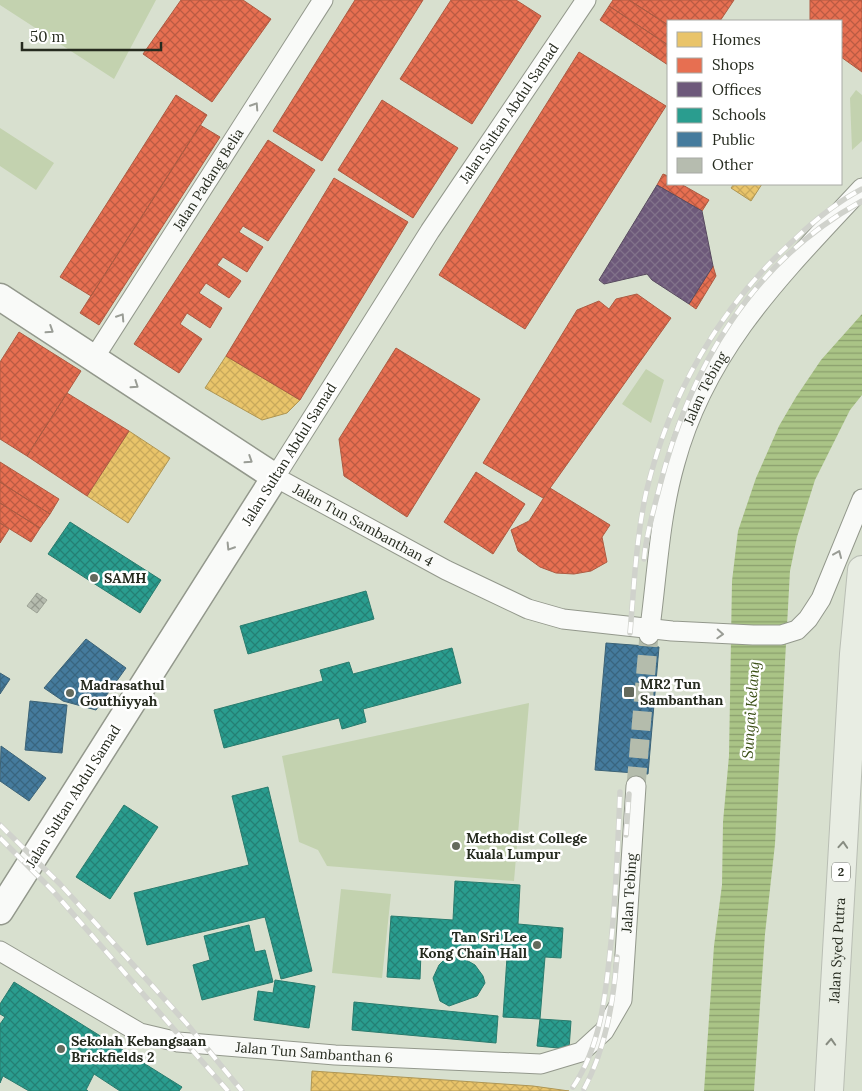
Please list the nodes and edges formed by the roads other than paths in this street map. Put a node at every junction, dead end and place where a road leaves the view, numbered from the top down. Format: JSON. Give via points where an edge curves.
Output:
{"nodes":[{"id":1,"x":323,"y":0,"type":"edge"},
{"id":2,"x":586,"y":0,"type":"edge"},
{"id":3,"x":862,"y":188,"type":"edge"},
{"id":4,"x":3,"y":306,"type":"edge"},
{"id":5,"x":94,"y":358,"type":"junction"},
{"id":6,"x":275,"y":476,"type":"junction"},
{"id":7,"x":862,"y":499,"type":"edge"},
{"id":8,"x":862,"y":570,"type":"edge"},
{"id":9,"x":650,"y":631,"type":"junction"},
{"id":10,"x":636,"y":786,"type":"tunnel mouth"},
{"id":11,"x":0,"y":912,"type":"edge"},
{"id":12,"x":0,"y":952,"type":"edge"},
{"id":13,"x":622,"y":1000,"type":"joint"},
{"id":14,"x":828,"y":1091,"type":"edge"}],
"edges":[{"from":5,"to":1,"type":"street","name":"Jalan Padang Belia","one_way":true},
{"from":2,"to":6,"type":"street","name":"Jalan Sultan Abdul Samad","via":[[430,231]]},
{"from":3,"to":9,"type":"street","name":"Jalan Tebing","via":[[769,289],[743,322],[708,377],[674,465],[656,567]]},
{"from":4,"to":5,"type":"main road","name":"Jalan Tun Sambanthan 4","one_way":true},
{"from":5,"to":6,"type":"main road","name":"Jalan Tun Sambanthan 4","one_way":true},
{"from":6,"to":9,"type":"street","name":"Jalan Tun Sambanthan 4","via":[[446,570],[528,609],[563,619]]},
{"from":6,"to":11,"type":"main road","name":"Jalan Sultan Abdul Samad","one_way":true},
{"from":9,"to":7,"type":"street","name":"Jalan Tun Sambanthan 4","one_way":true,"via":[[781,635],[797,630],[821,599]]},
{"from":14,"to":8,"type":"main road","name":"Jalan Syed Putra","number":"2","one_way":true,"via":[[854,654]]},
{"from":10,"to":13,"type":"street","name":"Jalan Tebing"},
{"from":12,"to":13,"type":"street","name":"Jalan Tun Sambanthan 6","via":[[140,1033],[226,1048],[541,1064],[581,1052],[604,1031]]}]}
